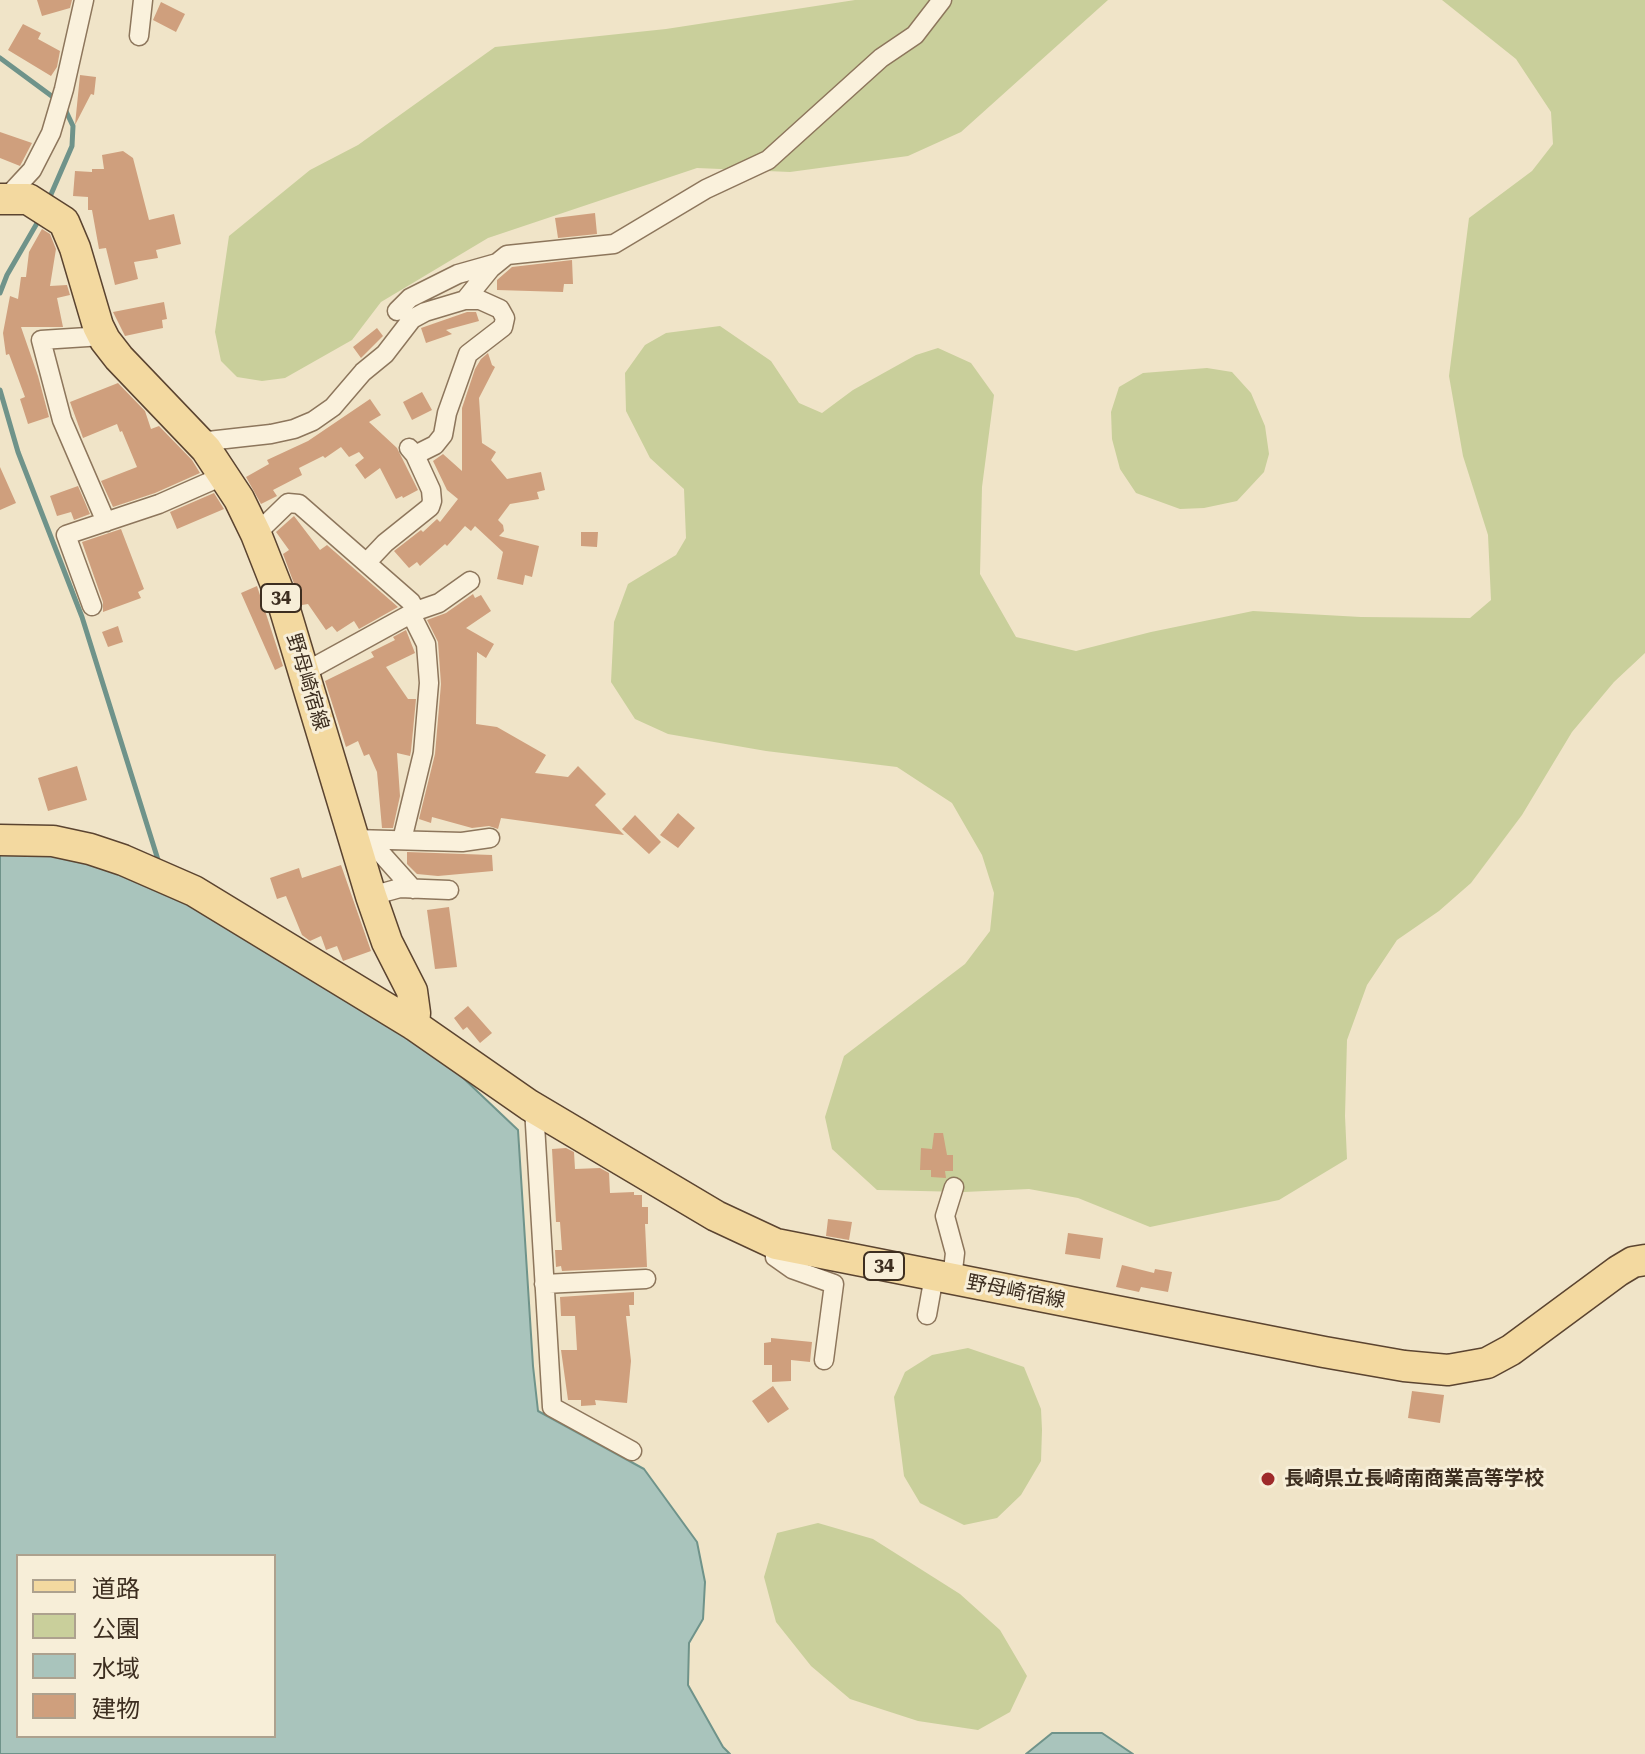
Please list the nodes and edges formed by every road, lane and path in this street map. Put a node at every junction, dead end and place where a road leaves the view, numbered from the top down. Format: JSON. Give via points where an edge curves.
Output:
{"nodes":[{"id":1,"x":84,"y":0,"type":"edge"},
{"id":2,"x":143,"y":0,"type":"edge"},
{"id":3,"x":942,"y":0,"type":"edge"},
{"id":4,"x":139,"y":36,"type":"dead end"},
{"id":5,"x":11,"y":199,"type":"edge"},
{"id":6,"x":497,"y":263,"type":"junction"},
{"id":7,"x":465,"y":300,"type":"junction"},
{"id":8,"x":397,"y":311,"type":"dead end"},
{"id":9,"x":103,"y":336,"type":"junction"},
{"id":10,"x":199,"y":442,"type":"junction"},
{"id":11,"x":225,"y":475,"type":"junction"},
{"id":12,"x":106,"y":522,"type":"junction"},
{"id":13,"x":256,"y":534,"type":"junction"},
{"id":14,"x":367,"y":562,"type":"junction"},
{"id":15,"x":470,"y":581,"type":"dead end"},
{"id":16,"x":92,"y":606,"type":"dead end"},
{"id":17,"x":413,"y":613,"type":"junction"},
{"id":18,"x":305,"y":672,"type":"junction"},
{"id":19,"x":490,"y":838,"type":"dead end"},
{"id":20,"x":0,"y":840,"type":"edge"},
{"id":21,"x":402,"y":840,"type":"junction"},
{"id":22,"x":356,"y":847,"type":"junction"},
{"id":23,"x":413,"y":889,"type":"junction"},
{"id":24,"x":449,"y":890,"type":"dead end"},
{"id":25,"x":371,"y":896,"type":"junction"},
{"id":26,"x":414,"y":1025,"type":"junction"},
{"id":27,"x":534,"y":1108,"type":"junction"},
{"id":28,"x":954,"y":1187,"type":"dead end"},
{"id":29,"x":776,"y":1244,"type":"junction"},
{"id":30,"x":1645,"y":1260,"type":"edge"},
{"id":31,"x":943,"y":1277,"type":"junction"},
{"id":32,"x":646,"y":1279,"type":"dead end"},
{"id":33,"x":544,"y":1284,"type":"junction"},
{"id":34,"x":927,"y":1315,"type":"dead end"},
{"id":35,"x":824,"y":1360,"type":"dead end"},
{"id":36,"x":632,"y":1451,"type":"dead end"}],
"edges":[{"from":1,"to":5,"type":"street","via":[[57,111],[38,160]]},
{"from":2,"to":4,"type":"street"},
{"from":3,"to":6,"type":"street","via":[[915,35],[881,58],[768,160],[706,189],[614,244],[507,255]]},
{"from":5,"to":9,"type":"main road","name":"野母崎宿線","number":"34","via":[[60,217],[69,229]]},
{"from":6,"to":7,"type":"street"},
{"from":6,"to":8,"type":"street","via":[[458,274],[410,298]]},
{"from":7,"to":10,"type":"street","via":[[412,319],[385,354],[313,421],[271,434]]},
{"from":7,"to":14,"type":"street","via":[[500,309],[505,323],[468,354],[443,435],[435,445],[412,451],[431,490],[430,507]]},
{"from":9,"to":10,"type":"main road","name":"野母崎宿線","number":"34"},
{"from":9,"to":12,"type":"street","via":[[41,340],[62,420]]},
{"from":10,"to":11,"type":"main road","name":"野母崎宿線","number":"34"},
{"from":11,"to":12,"type":"street"},
{"from":11,"to":13,"type":"main road","name":"野母崎宿線","number":"34"},
{"from":12,"to":16,"type":"street","via":[[66,535]]},
{"from":13,"to":14,"type":"street","via":[[288,503],[299,504]]},
{"from":13,"to":18,"type":"main road","name":"野母崎宿線","number":"34"},
{"from":14,"to":17,"type":"street","via":[[411,602]]},
{"from":15,"to":17,"type":"street","via":[[439,603]]},
{"from":17,"to":18,"type":"street"},
{"from":17,"to":21,"type":"street","via":[[426,644],[429,683],[423,753]]},
{"from":18,"to":22,"type":"main road","name":"野母崎宿線","number":"34"},
{"from":19,"to":21,"type":"street"},
{"from":20,"to":26,"type":"main road","name":"野母崎宿線","number":"34","via":[[53,841],[90,849],[182,886]]},
{"from":21,"to":22,"type":"street"},
{"from":22,"to":23,"type":"street","via":[[379,851]]},
{"from":22,"to":25,"type":"main road","name":"野母崎宿線","number":"34"},
{"from":23,"to":24,"type":"street"},
{"from":23,"to":25,"type":"street"},
{"from":25,"to":26,"type":"main road","name":"野母崎宿線","number":"34","via":[[412,991]]},
{"from":26,"to":27,"type":"main road","name":"野母崎宿線","number":"34"},
{"from":27,"to":29,"type":"main road","name":"野母崎宿線","number":"34","via":[[716,1216]]},
{"from":27,"to":33,"type":"street"},
{"from":28,"to":31,"type":"street","via":[[945,1216],[955,1253]]},
{"from":29,"to":31,"type":"main road","name":"野母崎宿線","number":"34"},
{"from":29,"to":35,"type":"street","via":[[775,1257],[792,1269],[834,1284]]},
{"from":30,"to":31,"type":"main road","name":"野母崎宿線","number":"34","via":[[1618,1271],[1499,1357],[1448,1370],[1324,1352]]},
{"from":31,"to":34,"type":"street"},
{"from":32,"to":33,"type":"street"},
{"from":33,"to":36,"type":"street","via":[[552,1407]]}]}
